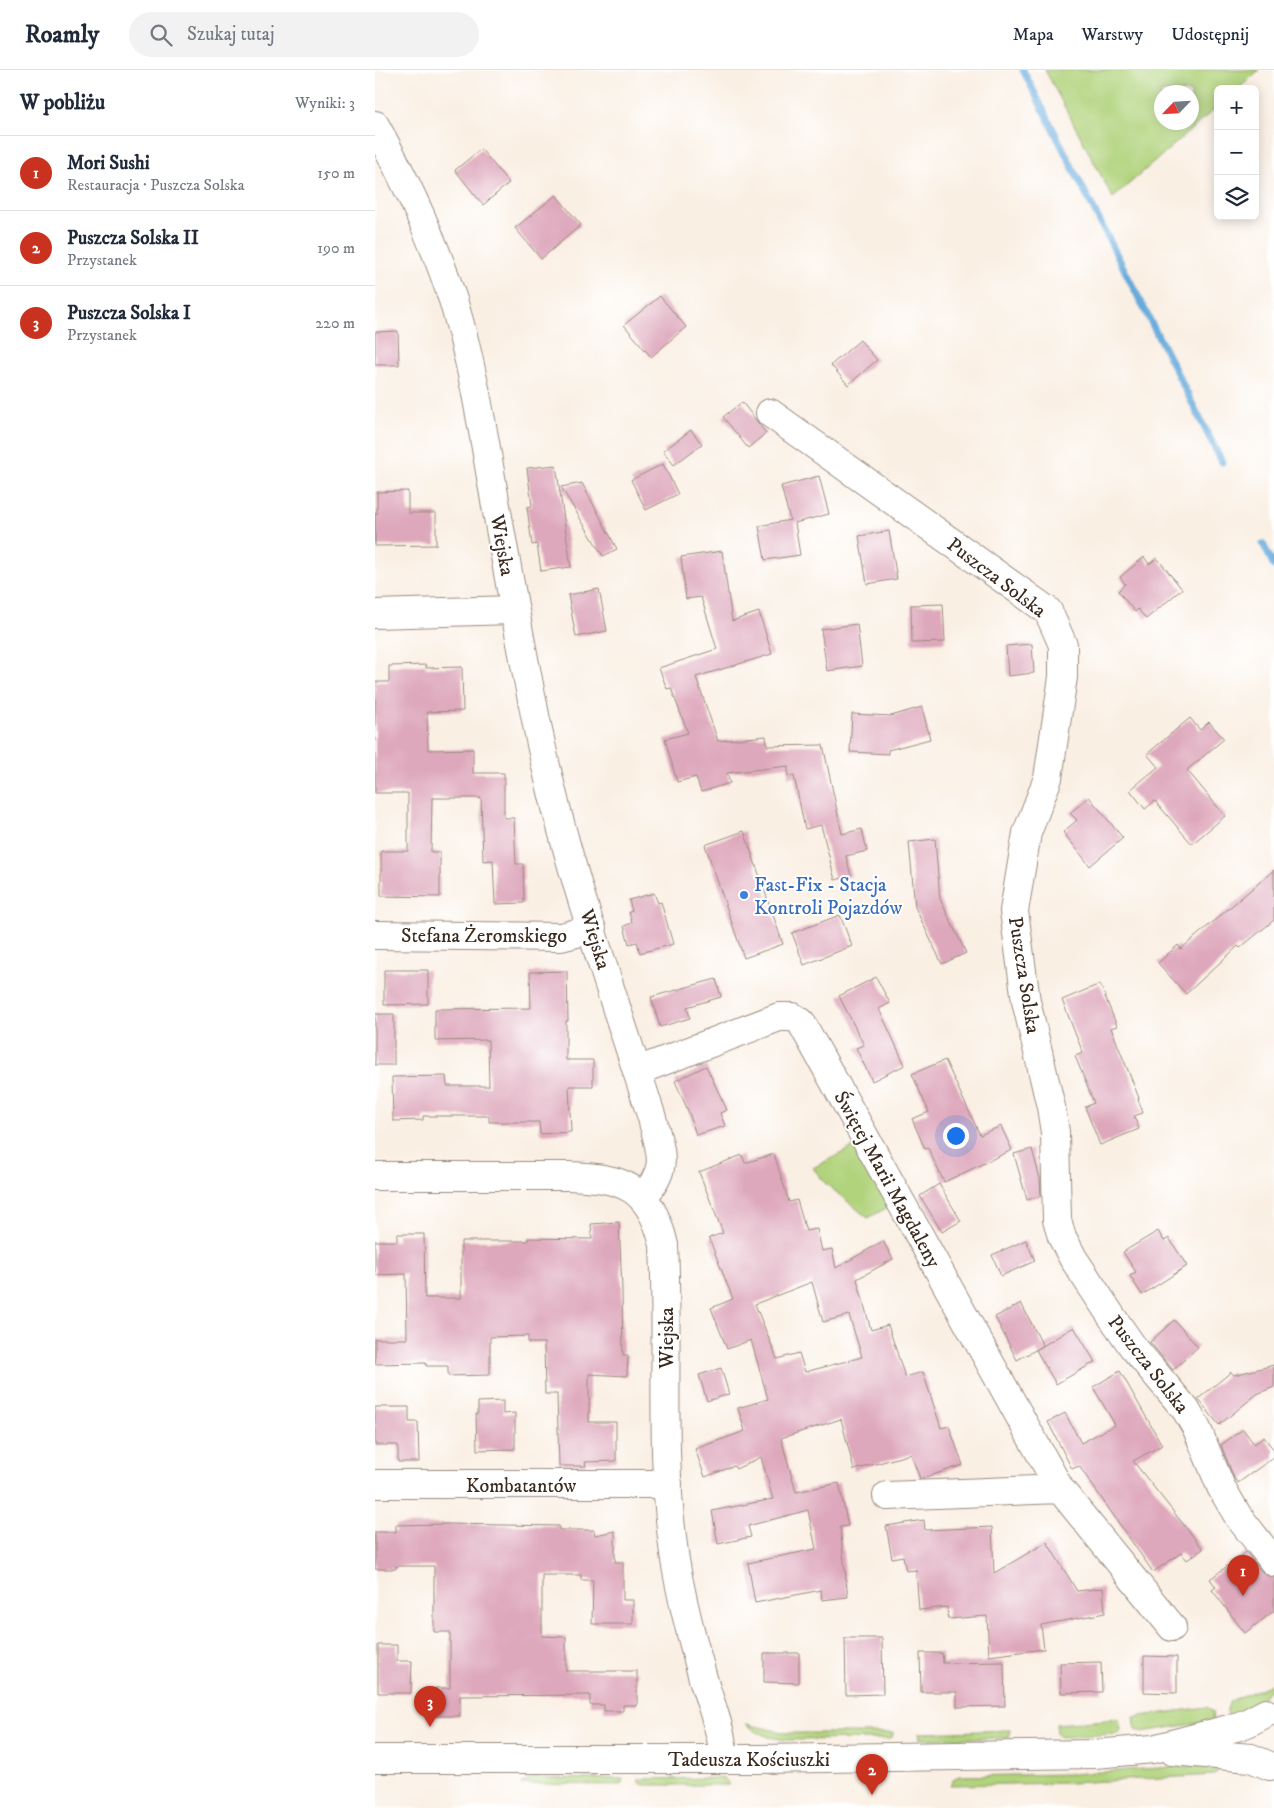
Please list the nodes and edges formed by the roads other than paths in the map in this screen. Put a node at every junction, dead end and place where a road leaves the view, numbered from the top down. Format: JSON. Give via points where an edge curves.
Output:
{"nodes":[{"id":1,"x":375,"y":125,"type":"edge"},
{"id":2,"x":770,"y":412,"type":"dead end"},
{"id":3,"x":514,"y":610,"type":"junction"},
{"id":4,"x":375,"y":614,"type":"edge"},
{"id":5,"x":592,"y":929,"type":"junction"},
{"id":6,"x":375,"y":935,"type":"edge"},
{"id":7,"x":637,"y":1071,"type":"junction"},
{"id":8,"x":375,"y":1176,"type":"edge"},
{"id":9,"x":643,"y":1198,"type":"junction"},
{"id":10,"x":375,"y":1484,"type":"edge"},
{"id":11,"x":668,"y":1484,"type":"junction"},
{"id":12,"x":1060,"y":1490,"type":"junction"},
{"id":13,"x":887,"y":1496,"type":"dead end"},
{"id":14,"x":1274,"y":1562,"type":"edge"},
{"id":15,"x":1172,"y":1627,"type":"dead end"},
{"id":16,"x":1270,"y":1707,"type":"edge"},
{"id":17,"x":1153,"y":1749,"type":"junction"},
{"id":18,"x":375,"y":1758,"type":"edge"},
{"id":19,"x":724,"y":1759,"type":"junction"},
{"id":20,"x":1272,"y":1768,"type":"edge"}],
"edges":[{"from":1,"to":3,"type":"street","name":"Wiejska","via":[[439,259],[463,334]]},
{"from":2,"to":14,"type":"street","name":"Puszcza Solska","via":[[1048,611],[1063,644],[1063,676],[1048,778],[1027,833],[1013,911],[1026,1001],[1055,1132],[1057,1220],[1073,1258],[1112,1317],[1186,1410],[1221,1487],[1238,1516]]},
{"from":3,"to":4,"type":"street"},
{"from":3,"to":5,"type":"street","name":"Wiejska","via":[[542,748]]},
{"from":5,"to":6,"type":"street","name":"Stefana Żeromskiego","via":[[561,937]]},
{"from":5,"to":7,"type":"street","name":"Wiejska"},
{"from":7,"to":9,"type":"street","name":"Wiejska","via":[[661,1158],[657,1179]]},
{"from":7,"to":12,"type":"street","name":"Świętej Marii Magdaleny","via":[[779,1016],[793,1017],[801,1022]]},
{"from":8,"to":9,"type":"street","via":[[593,1177],[627,1186]]},
{"from":9,"to":11,"type":"street","name":"Wiejska","via":[[653,1212],[664,1245]]},
{"from":10,"to":11,"type":"street","name":"Kombatantów"},
{"from":11,"to":19,"type":"street","name":"Wiejska","via":[[680,1587],[721,1737]]},
{"from":12,"to":13,"type":"street"},
{"from":12,"to":15,"type":"street","name":"Świętej Marii Magdaleny"},
{"from":16,"to":17,"type":"street","name":"Tadeusza Kościuszki","via":[[1236,1727]]},
{"from":16,"to":20,"type":"street","via":[[1260,1730],[1260,1740],[1261,1749]]},
{"from":17,"to":19,"type":"street","name":"Tadeusza Kościuszki","via":[[1029,1756]]},
{"from":17,"to":20,"type":"street","name":"Tadeusza Kościuszki","via":[[1251,1758]]},
{"from":18,"to":19,"type":"street","name":"Tadeusza Kościuszki"}]}
